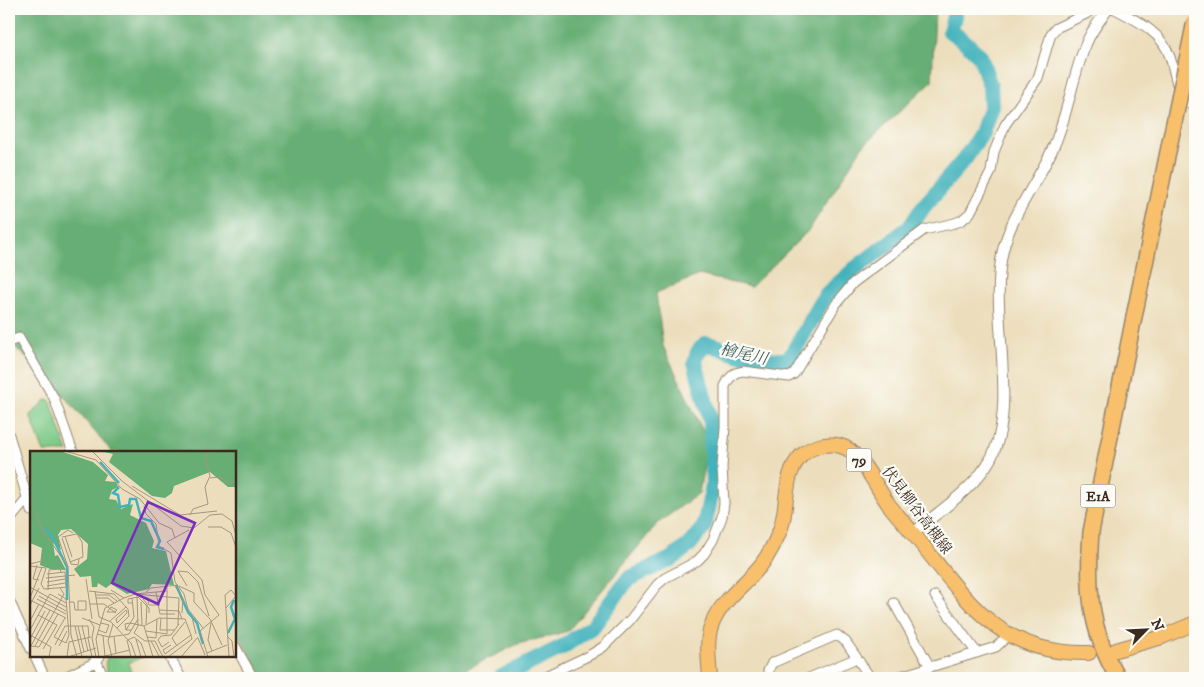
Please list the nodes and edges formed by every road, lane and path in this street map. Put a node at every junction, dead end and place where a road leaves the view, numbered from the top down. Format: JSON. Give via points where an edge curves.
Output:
{"nodes":[{"id":1,"x":1092,"y":9,"type":"edge"},
{"id":2,"x":1108,"y":9,"type":"edge"},
{"id":3,"x":1115,"y":9,"type":"edge"},
{"id":4,"x":1195,"y":21,"type":"edge"},
{"id":5,"x":1195,"y":106,"type":"edge"},
{"id":6,"x":9,"y":342,"type":"edge"},
{"id":7,"x":9,"y":436,"type":"edge"},
{"id":8,"x":73,"y":451,"type":"edge"},
{"id":9,"x":27,"y":499,"type":"junction"},
{"id":10,"x":30,"y":508,"type":"edge"},
{"id":11,"x":9,"y":521,"type":"edge"},
{"id":12,"x":913,"y":532,"type":"junction"},
{"id":13,"x":936,"y":596,"type":"dead end"},
{"id":14,"x":9,"y":600,"type":"edge"},
{"id":15,"x":894,"y":603,"type":"dead end"},
{"id":16,"x":1195,"y":623,"type":"edge"},
{"id":17,"x":1010,"y":635,"type":"junction"},
{"id":18,"x":30,"y":647,"type":"edge"},
{"id":19,"x":236,"y":648,"type":"edge"},
{"id":20,"x":1116,"y":650,"type":"dead end"},
{"id":21,"x":977,"y":653,"type":"junction"},
{"id":22,"x":1089,"y":653,"type":"dead end"},
{"id":23,"x":34,"y":657,"type":"edge"},
{"id":24,"x":170,"y":657,"type":"edge"},
{"id":25,"x":97,"y":658,"type":"edge"},
{"id":26,"x":857,"y":658,"type":"junction"},
{"id":27,"x":930,"y":667,"type":"junction"},
{"id":28,"x":45,"y":678,"type":"edge"},
{"id":29,"x":63,"y":678,"type":"edge"},
{"id":30,"x":104,"y":678,"type":"edge"},
{"id":31,"x":181,"y":678,"type":"edge"},
{"id":32,"x":253,"y":678,"type":"edge"},
{"id":33,"x":541,"y":678,"type":"edge"},
{"id":34,"x":710,"y":678,"type":"edge"},
{"id":35,"x":771,"y":678,"type":"edge"},
{"id":36,"x":809,"y":678,"type":"edge"},
{"id":37,"x":872,"y":678,"type":"edge"},
{"id":38,"x":894,"y":678,"type":"edge"},
{"id":39,"x":1118,"y":678,"type":"edge"}],
"edges":[{"from":1,"to":33,"type":"street","via":[[1050,34],[1038,78],[1005,125],[994,152],[991,172],[970,213],[955,223],[924,230],[853,283],[836,304],[794,374],[789,377],[743,371],[729,379],[725,386],[722,517],[713,540],[697,561],[657,585],[630,620],[603,647]]},
{"from":2,"to":12,"type":"street","via":[[1086,43],[1062,128],[1010,229],[1003,250],[999,296],[1002,414],[998,439],[990,460],[976,477]]},
{"from":3,"to":5,"type":"street","via":[[1146,25],[1159,40],[1169,54],[1177,89],[1184,102]]},
{"from":4,"to":39,"type":"highway","number":"E1A","bridge":true,"via":[[1092,523],[1089,560],[1091,609],[1105,654]]},
{"from":6,"to":8,"type":"street","via":[[19,338],[54,398]]},
{"from":7,"to":9,"type":"street"},
{"from":9,"to":10,"type":"street"},
{"from":9,"to":11,"type":"street"},
{"from":12,"to":17,"type":"main road","name":"伏見柳谷高槻線","number":"79","via":[[972,606]]},
{"from":12,"to":34,"type":"main road","name":"伏見柳谷高槻線","number":"79","via":[[889,505],[864,465],[848,449],[824,445],[801,456],[791,471],[780,531],[769,554],[712,623],[708,643]]},
{"from":13,"to":21,"type":"street"},
{"from":14,"to":18,"type":"street"},
{"from":15,"to":27,"type":"street"},
{"from":16,"to":20,"type":"main road","via":[[1162,638]]},
{"from":17,"to":21,"type":"street","via":[[996,647]]},
{"from":17,"to":22,"type":"main road","name":"伏見柳谷高槻線","number":"79","via":[[1047,650]]},
{"from":19,"to":32,"type":"street"},
{"from":21,"to":27,"type":"street"},
{"from":23,"to":28,"type":"street"},
{"from":24,"to":31,"type":"street"},
{"from":25,"to":29,"type":"street"},
{"from":25,"to":30,"type":"street"},
{"from":26,"to":35,"type":"street","via":[[837,635],[772,663],[768,670]]},
{"from":26,"to":36,"type":"street"},
{"from":26,"to":37,"type":"street"},
{"from":27,"to":38,"type":"street"}]}
